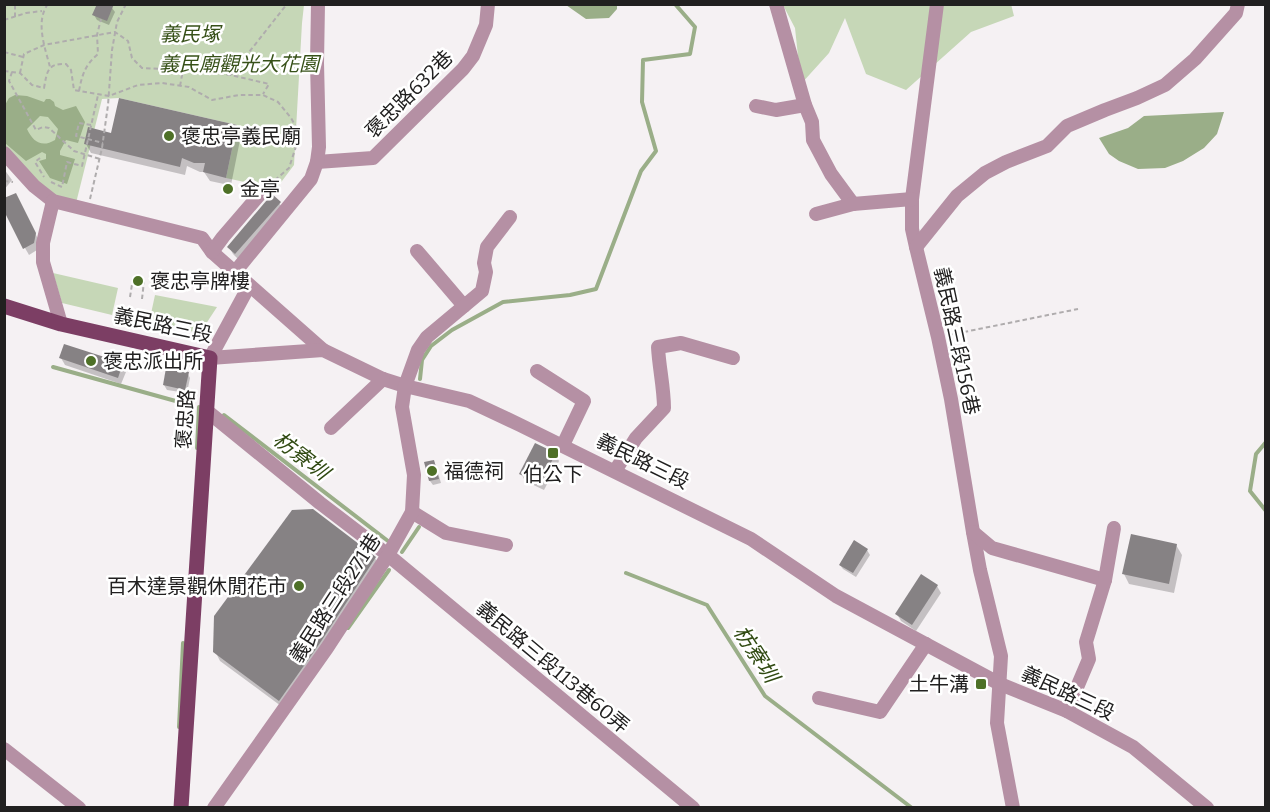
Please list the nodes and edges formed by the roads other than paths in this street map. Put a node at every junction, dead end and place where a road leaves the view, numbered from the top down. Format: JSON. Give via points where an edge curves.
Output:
{"nodes":[{"id":1,"x":318,"y":4,"type":"edge"},
{"id":2,"x":488,"y":4,"type":"edge"},
{"id":3,"x":776,"y":4,"type":"edge"},
{"id":4,"x":937,"y":4,"type":"edge"},
{"id":5,"x":1238,"y":4,"type":"edge"},
{"id":6,"x":805,"y":105,"type":"junction"},
{"id":7,"x":756,"y":106,"type":"dead end"},
{"id":8,"x":4,"y":153,"type":"edge"},
{"id":9,"x":317,"y":162,"type":"junction"},
{"id":10,"x":266,"y":187,"type":"road end"},
{"id":11,"x":912,"y":199,"type":"junction"},
{"id":12,"x":53,"y":201,"type":"junction"},
{"id":13,"x":853,"y":204,"type":"junction"},
{"id":14,"x":816,"y":214,"type":"dead end"},
{"id":15,"x":510,"y":217,"type":"dead end"},
{"id":16,"x":916,"y":247,"type":"junction"},
{"id":17,"x":417,"y":251,"type":"dead end"},
{"id":18,"x":212,"y":252,"type":"junction"},
{"id":19,"x":234,"y":272,"type":"junction"},
{"id":20,"x":249,"y":286,"type":"junction"},
{"id":21,"x":4,"y":306,"type":"edge"},
{"id":22,"x":464,"y":306,"type":"junction"},
{"id":23,"x":61,"y":324,"type":"junction"},
{"id":24,"x":323,"y":350,"type":"junction"},
{"id":25,"x":210,"y":358,"type":"junction"},
{"id":26,"x":733,"y":358,"type":"dead end"},
{"id":27,"x":537,"y":371,"type":"dead end"},
{"id":28,"x":383,"y":379,"type":"junction"},
{"id":29,"x":405,"y":386,"type":"junction"},
{"id":30,"x":207,"y":411,"type":"junction"},
{"id":31,"x":331,"y":428,"type":"dead end"},
{"id":32,"x":563,"y":445,"type":"junction"},
{"id":33,"x":615,"y":471,"type":"junction"},
{"id":34,"x":412,"y":512,"type":"junction"},
{"id":35,"x":1114,"y":528,"type":"dead end"},
{"id":36,"x":973,"y":532,"type":"junction"},
{"id":37,"x":506,"y":545,"type":"dead end"},
{"id":38,"x":388,"y":555,"type":"junction"},
{"id":39,"x":1105,"y":580,"type":"junction"},
{"id":40,"x":926,"y":645,"type":"junction"},
{"id":41,"x":1000,"y":684,"type":"junction"},
{"id":42,"x":819,"y":698,"type":"dead end"},
{"id":43,"x":1067,"y":711,"type":"junction"},
{"id":44,"x":4,"y":749,"type":"edge"},
{"id":45,"x":79,"y":807,"type":"edge"},
{"id":46,"x":181,"y":807,"type":"edge"},
{"id":47,"x":214,"y":807,"type":"edge"},
{"id":48,"x":693,"y":807,"type":"edge"},
{"id":49,"x":1013,"y":807,"type":"edge"},
{"id":50,"x":1207,"y":807,"type":"edge"}],
"edges":[{"from":1,"to":9,"type":"street"},
{"from":2,"to":9,"type":"street","name":"褒忠路632巷","via":[[486,25],[473,57],[373,158]]},
{"from":3,"to":6,"type":"street"},
{"from":4,"to":11,"type":"street","name":"義民路三段156巷"},
{"from":5,"to":16,"type":"street","via":[[1236,13],[1195,59],[1165,85],[1067,126],[1047,146],[985,173],[957,196]]},
{"from":6,"to":7,"type":"street","via":[[776,110]]},
{"from":6,"to":13,"type":"street","via":[[812,122],[813,140]]},
{"from":8,"to":12,"type":"street"},
{"from":9,"to":19,"type":"street","via":[[311,179]]},
{"from":10,"to":18,"type":"street"},
{"from":11,"to":13,"type":"street"},
{"from":11,"to":16,"type":"street","name":"義民路三段156巷"},
{"from":12,"to":18,"type":"street","via":[[202,238]]},
{"from":12,"to":23,"type":"street","via":[[43,243],[43,262]]},
{"from":13,"to":14,"type":"street"},
{"from":15,"to":22,"type":"street","name":"義民路三段271巷","via":[[487,247],[482,291]]},
{"from":16,"to":36,"type":"street","name":"義民路三段156巷","via":[[951,399]]},
{"from":17,"to":22,"type":"street"},
{"from":18,"to":19,"type":"street"},
{"from":19,"to":20,"type":"street"},
{"from":20,"to":24,"type":"street"},
{"from":20,"to":25,"type":"street","name":"褒忠路"},
{"from":21,"to":23,"type":"main road","name":"義民路三段"},
{"from":22,"to":29,"type":"street","name":"義民路三段271巷","via":[[422,343]]},
{"from":23,"to":25,"type":"main road","name":"義民路三段"},
{"from":24,"to":25,"type":"street","name":"義民路三段"},
{"from":24,"to":28,"type":"street","name":"義民路三段"},
{"from":25,"to":30,"type":"main road","name":"褒忠路"},
{"from":26,"to":33,"type":"street","via":[[681,343],[658,347],[664,408],[636,438]]},
{"from":27,"to":32,"type":"street","via":[[584,401]]},
{"from":28,"to":29,"type":"street","name":"義民路三段"},
{"from":28,"to":31,"type":"street"},
{"from":29,"to":32,"type":"street","name":"義民路三段","via":[[469,401]]},
{"from":29,"to":34,"type":"street","name":"義民路三段271巷","via":[[402,406],[414,475]]},
{"from":30,"to":38,"type":"street","name":"義民路三段113巷60弄"},
{"from":30,"to":46,"type":"main road","name":"褒忠路"},
{"from":32,"to":33,"type":"street","name":"義民路三段"},
{"from":33,"to":40,"type":"street","name":"義民路三段","via":[[751,539],[836,596]]},
{"from":34,"to":37,"type":"street","via":[[446,533]]},
{"from":34,"to":38,"type":"street","name":"義民路三段271巷"},
{"from":35,"to":39,"type":"street"},
{"from":36,"to":39,"type":"street","via":[[992,549]]},
{"from":36,"to":41,"type":"street","name":"義民路三段156巷","via":[[1001,656]]},
{"from":38,"to":47,"type":"street","name":"義民路三段271巷"},
{"from":38,"to":48,"type":"street","name":"義民路三段113巷60弄"},
{"from":39,"to":43,"type":"street","via":[[1086,642],[1089,659]]},
{"from":40,"to":41,"type":"street","name":"義民路三段"},
{"from":40,"to":42,"type":"street","via":[[880,712]]},
{"from":41,"to":43,"type":"street","name":"義民路三段"},
{"from":41,"to":49,"type":"street","name":"義民路三段156巷","via":[[997,723]]},
{"from":43,"to":50,"type":"street","name":"義民路三段","via":[[1133,747]]},
{"from":44,"to":45,"type":"street"}]}
